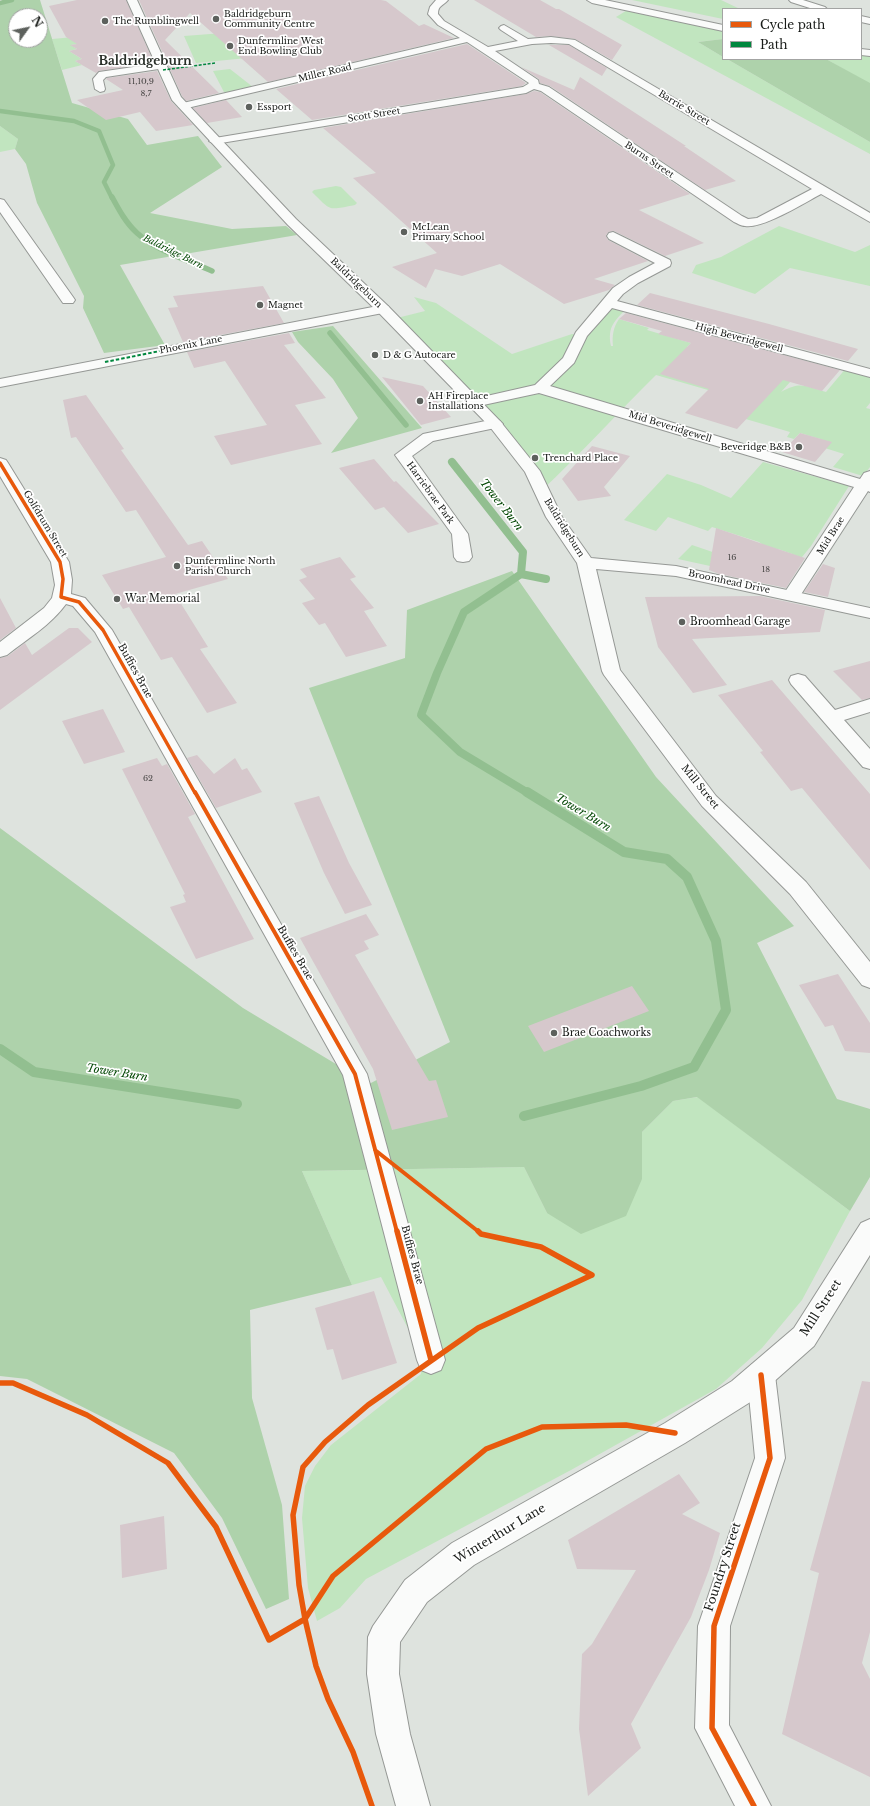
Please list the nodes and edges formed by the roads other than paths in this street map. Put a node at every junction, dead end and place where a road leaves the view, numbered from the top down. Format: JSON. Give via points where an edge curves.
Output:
{"nodes":[{"id":1,"x":132,"y":0,"type":"edge"},
{"id":2,"x":592,"y":0,"type":"edge"},
{"id":3,"x":794,"y":0,"type":"edge"},
{"id":4,"x":437,"y":1,"type":"edge"},
{"id":5,"x":819,"y":8,"type":"edge"},
{"id":6,"x":504,"y":28,"type":"dead end"},
{"id":7,"x":722,"y":28,"type":"edge"},
{"id":8,"x":468,"y":39,"type":"junction"},
{"id":9,"x":528,"y":42,"type":"junction"},
{"id":10,"x":486,"y":50,"type":"junction"},
{"id":11,"x":161,"y":66,"type":"junction"},
{"id":12,"x":534,"y":86,"type":"junction"},
{"id":13,"x":100,"y":88,"type":"dead end"},
{"id":14,"x":183,"y":106,"type":"junction"},
{"id":15,"x":215,"y":141,"type":"junction"},
{"id":16,"x":821,"y":189,"type":"junction"},
{"id":17,"x":0,"y":203,"type":"edge"},
{"id":18,"x":870,"y":218,"type":"edge"},
{"id":19,"x":5,"y":220,"type":"edge"},
{"id":20,"x":614,"y":236,"type":"dead end"},
{"id":21,"x":68,"y":300,"type":"dead end"},
{"id":22,"x":609,"y":302,"type":"junction"},
{"id":23,"x":383,"y":309,"type":"junction"},
{"id":24,"x":870,"y":373,"type":"edge"},
{"id":25,"x":0,"y":383,"type":"edge"},
{"id":26,"x":540,"y":388,"type":"junction"},
{"id":27,"x":474,"y":403,"type":"junction"},
{"id":28,"x":495,"y":424,"type":"junction"},
{"id":29,"x":0,"y":463,"type":"edge"},
{"id":30,"x":868,"y":483,"type":"edge"},
{"id":31,"x":463,"y":557,"type":"dead end"},
{"id":32,"x":586,"y":563,"type":"junction"},
{"id":33,"x":792,"y":595,"type":"junction"},
{"id":34,"x":61,"y":597,"type":"junction"},
{"id":35,"x":870,"y":613,"type":"edge"},
{"id":36,"x":0,"y":651,"type":"edge"},
{"id":37,"x":798,"y":680,"type":"dead end"},
{"id":38,"x":870,"y":705,"type":"edge"},
{"id":39,"x":830,"y":718,"type":"junction"},
{"id":40,"x":870,"y":762,"type":"edge"},
{"id":41,"x":870,"y":979,"type":"edge"},
{"id":42,"x":870,"y":1231,"type":"edge"},
{"id":43,"x":431,"y":1360,"type":"dead end"},
{"id":44,"x":762,"y":1375,"type":"junction"},
{"id":45,"x":413,"y":1806,"type":"edge"},
{"id":46,"x":754,"y":1806,"type":"edge"}],
"edges":[{"from":1,"to":11,"type":"street","name":"Baldridgeburn"},
{"from":2,"to":7,"type":"street"},
{"from":3,"to":5,"type":"street"},
{"from":4,"to":8,"type":"street","via":[[433,14]]},
{"from":6,"to":9,"type":"street"},
{"from":8,"to":10,"type":"street"},
{"from":8,"to":14,"type":"street","name":"Miller Road"},
{"from":9,"to":10,"type":"street","name":"Barrie Street"},
{"from":9,"to":16,"type":"street","name":"Barrie Street","via":[[559,38],[572,42]]},
{"from":10,"to":12,"type":"street","name":"Burns Street","via":[[534,82]]},
{"from":11,"to":13,"type":"street","via":[[103,74],[98,79]]},
{"from":11,"to":14,"type":"street","name":"Baldridgeburn","via":[[176,98]]},
{"from":12,"to":15,"type":"street","name":"Scott Street","via":[[526,90]]},
{"from":12,"to":16,"type":"street","name":"Burns Street","via":[[545,89],[747,223],[760,221]]},
{"from":14,"to":15,"type":"street","name":"Baldridgeburn"},
{"from":15,"to":23,"type":"street","name":"Baldridgeburn","via":[[292,222]]},
{"from":16,"to":18,"type":"street","name":"Barrie Street"},
{"from":17,"to":19,"type":"street"},
{"from":19,"to":21,"type":"street"},
{"from":20,"to":22,"type":"street","via":[[665,263],[646,272],[612,296]]},
{"from":22,"to":24,"type":"street","name":"High Beveridgewell"},
{"from":22,"to":26,"type":"street","via":[[581,335],[569,360]]},
{"from":23,"to":25,"type":"street","name":"Phoenix Lane"},
{"from":23,"to":27,"type":"street","name":"Baldridgeburn"},
{"from":26,"to":27,"type":"street"},
{"from":26,"to":30,"type":"street","name":"Mid Beveridgewell"},
{"from":27,"to":28,"type":"street","name":"Baldridgeburn"},
{"from":28,"to":31,"type":"street","name":"Harriebrae Park","via":[[428,437],[403,455],[460,534]]},
{"from":28,"to":32,"type":"street","name":"Baldridgeburn","via":[[532,471],[554,517]]},
{"from":29,"to":34,"type":"street","name":"Golfdrum Street","via":[[60,562],[63,579]]},
{"from":30,"to":33,"type":"street","name":"Mid Brae"},
{"from":32,"to":33,"type":"street","name":"Broomhead Drive","via":[[676,571]]},
{"from":32,"to":41,"type":"street","name":"Mill Street","via":[[611,671],[710,801],[798,888]]},
{"from":33,"to":35,"type":"street","name":"Broomhead Drive"},
{"from":34,"to":36,"type":"street","via":[[54,608]]},
{"from":34,"to":43,"type":"street","name":"Buffies Brae","via":[[79,602],[103,630],[355,1074]]},
{"from":37,"to":39,"type":"street"},
{"from":38,"to":39,"type":"street"},
{"from":39,"to":40,"type":"street"},
{"from":42,"to":44,"type":"street","name":"Mill Street","via":[[804,1337]]},
{"from":44,"to":45,"type":"street","name":"Winterthur Lane","via":[[742,1391],[675,1433],[463,1554],[416,1591],[384,1637],[383,1674],[393,1734]]},
{"from":44,"to":46,"type":"street","name":"Foundry Street","via":[[770,1458],[714,1626],[712,1720],[712,1728]]}]}
